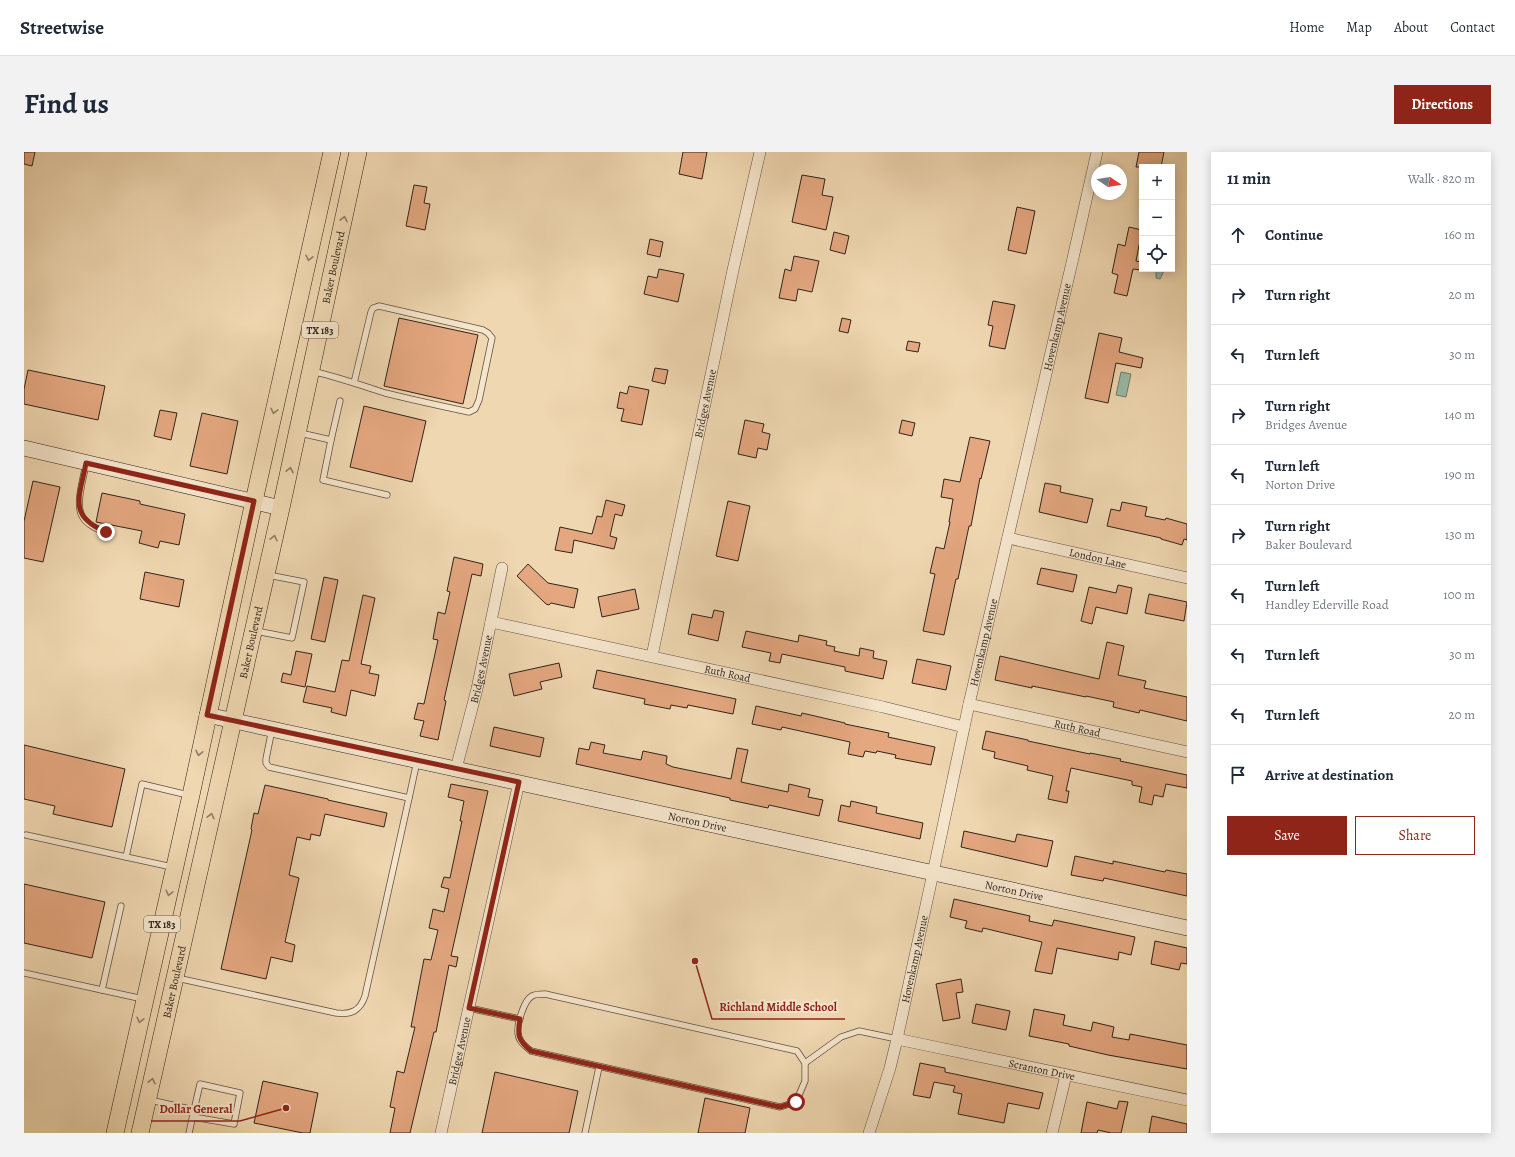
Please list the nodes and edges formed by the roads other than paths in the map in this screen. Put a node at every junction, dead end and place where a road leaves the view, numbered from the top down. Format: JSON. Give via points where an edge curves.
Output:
{"nodes":[{"id":1,"x":332,"y":152,"type":"edge"},
{"id":2,"x":358,"y":152,"type":"edge"},
{"id":3,"x":760,"y":152,"type":"edge"},
{"id":4,"x":1097,"y":152,"type":"edge"},
{"id":5,"x":311,"y":371,"type":"junction"},
{"id":6,"x":354,"y":383,"type":"junction"},
{"id":7,"x":340,"y":401,"type":"dead end"},
{"id":8,"x":297,"y":432,"type":"junction"},
{"id":9,"x":332,"y":440,"type":"junction"},
{"id":10,"x":24,"y":448,"type":"edge"},
{"id":11,"x":86,"y":463,"type":"junction"},
{"id":12,"x":387,"y":495,"type":"dead end"},
{"id":13,"x":254,"y":501,"type":"junction"},
{"id":14,"x":281,"y":508,"type":"junction"},
{"id":15,"x":106,"y":532,"type":"dead end"},
{"id":16,"x":1008,"y":538,"type":"junction"},
{"id":17,"x":502,"y":568,"type":"dead end"},
{"id":18,"x":266,"y":574,"type":"junction"},
{"id":19,"x":1187,"y":578,"type":"edge"},
{"id":20,"x":491,"y":622,"type":"junction"},
{"id":21,"x":253,"y":630,"type":"junction"},
{"id":22,"x":652,"y":656,"type":"junction"},
{"id":23,"x":969,"y":704,"type":"junction"},
{"id":24,"x":207,"y":715,"type":"junction"},
{"id":25,"x":232,"y":721,"type":"junction"},
{"id":26,"x":964,"y":727,"type":"junction"},
{"id":27,"x":272,"y":729,"type":"junction"},
{"id":28,"x":1187,"y":752,"type":"edge"},
{"id":29,"x":417,"y":760,"type":"junction"},
{"id":30,"x":456,"y":768,"type":"junction"},
{"id":31,"x":519,"y":782,"type":"junction"},
{"id":32,"x":191,"y":795,"type":"junction"},
{"id":33,"x":409,"y":798,"type":"junction"},
{"id":34,"x":26,"y":835,"type":"dead end"},
{"id":35,"x":126,"y":857,"type":"junction"},
{"id":36,"x":175,"y":868,"type":"junction"},
{"id":37,"x":934,"y":874,"type":"junction"},
{"id":38,"x":121,"y":906,"type":"dead end"},
{"id":39,"x":1187,"y":928,"type":"edge"},
{"id":40,"x":24,"y":973,"type":"edge"},
{"id":41,"x":175,"y":978,"type":"junction"},
{"id":42,"x":102,"y":990,"type":"junction"},
{"id":43,"x":145,"y":999,"type":"junction"},
{"id":44,"x":469,"y":1008,"type":"junction"},
{"id":45,"x":520,"y":1019,"type":"junction"},
{"id":46,"x":897,"y":1039,"type":"junction"},
{"id":47,"x":805,"y":1063,"type":"junction"},
{"id":48,"x":599,"y":1066,"type":"junction"},
{"id":49,"x":1066,"y":1075,"type":"junction"},
{"id":50,"x":148,"y":1100,"type":"junction"},
{"id":51,"x":1187,"y":1100,"type":"edge"},
{"id":52,"x":194,"y":1110,"type":"junction"},
{"id":53,"x":193,"y":1117,"type":"junction"},
{"id":54,"x":115,"y":1133,"type":"edge"},
{"id":55,"x":140,"y":1133,"type":"edge"},
{"id":56,"x":189,"y":1133,"type":"edge"},
{"id":57,"x":441,"y":1133,"type":"edge"},
{"id":58,"x":585,"y":1133,"type":"edge"},
{"id":59,"x":869,"y":1133,"type":"edge"},
{"id":60,"x":1052,"y":1133,"type":"edge"}],
"edges":[{"from":1,"to":13,"type":"main road","number":"TX 183","one_way":true},
{"from":5,"to":2,"type":"main road","name":"Baker Boulevard","number":"TX 183","one_way":true},
{"from":3,"to":22,"type":"street","name":"Bridges Avenue"},
{"from":4,"to":16,"type":"street","name":"Hovenkamp Avenue"},
{"from":5,"to":6,"type":"lane"},
{"from":5,"to":8,"type":"main road","name":"Baker Boulevard","number":"TX 183"},
{"from":6,"to":6,"type":"lane","via":[[469,412],[475,409],[479,400],[492,338],[483,330],[379,306],[370,312]]},
{"from":7,"to":9,"type":"lane"},
{"from":8,"to":9,"type":"lane"},
{"from":14,"to":8,"type":"main road","name":"Baker Boulevard","number":"TX 183","one_way":true},
{"from":9,"to":12,"type":"lane","via":[[323,480]]},
{"from":10,"to":11,"type":"street"},
{"from":11,"to":13,"type":"street"},
{"from":11,"to":15,"type":"lane","via":[[79,506],[82,517],[93,527]]},
{"from":13,"to":14,"type":"street"},
{"from":13,"to":24,"type":"main road","number":"TX 183"},
{"from":18,"to":14,"type":"main road","name":"Baker Boulevard","number":"TX 183","one_way":true},
{"from":16,"to":19,"type":"street","name":"London Lane"},
{"from":16,"to":23,"type":"street","name":"Hovenkamp Avenue"},
{"from":17,"to":20,"type":"street","name":"Bridges Avenue"},
{"from":18,"to":21,"type":"main road","name":"Baker Boulevard","number":"TX 183"},
{"from":18,"to":21,"type":"lane","via":[[304,582],[292,638]]},
{"from":20,"to":22,"type":"street","name":"Ruth Road"},
{"from":20,"to":30,"type":"street","name":"Bridges Avenue","via":[[477,689]]},
{"from":21,"to":25,"type":"main road","name":"Baker Boulevard","number":"TX 183"},
{"from":22,"to":26,"type":"street","name":"Ruth Road"},
{"from":23,"to":26,"type":"street","name":"Hovenkamp Avenue"},
{"from":23,"to":28,"type":"street","name":"Ruth Road"},
{"from":24,"to":25,"type":"street","name":"Norton Drive"},
{"from":24,"to":32,"type":"main road","number":"TX 183","one_way":true},
{"from":25,"to":27,"type":"street","name":"Norton Drive"},
{"from":41,"to":25,"type":"main road","name":"Baker Boulevard","number":"TX 183","one_way":true},
{"from":26,"to":37,"type":"street","name":"Hovenkamp Avenue"},
{"from":27,"to":29,"type":"street","name":"Norton Drive"},
{"from":27,"to":33,"type":"lane","via":[[266,759],[269,767]]},
{"from":29,"to":30,"type":"street","name":"Norton Drive"},
{"from":29,"to":33,"type":"lane"},
{"from":30,"to":31,"type":"street","name":"Norton Drive"},
{"from":31,"to":37,"type":"street","name":"Norton Drive"},
{"from":31,"to":44,"type":"street","name":"Bridges Avenue"},
{"from":32,"to":35,"type":"lane","via":[[142,784]]},
{"from":32,"to":36,"type":"main road","number":"TX 183"},
{"from":33,"to":41,"type":"lane","via":[[365,996],[354,1012],[336,1013]]},
{"from":34,"to":35,"type":"lane"},
{"from":35,"to":36,"type":"lane"},
{"from":36,"to":43,"type":"main road","number":"TX 183","one_way":true},
{"from":37,"to":39,"type":"street","name":"Norton Drive"},
{"from":37,"to":46,"type":"street","name":"Hovenkamp Avenue"},
{"from":38,"to":42,"type":"lane"},
{"from":40,"to":42,"type":"lane"},
{"from":50,"to":41,"type":"main road","name":"Baker Boulevard","number":"TX 183","one_way":true},
{"from":42,"to":43,"type":"lane"},
{"from":43,"to":54,"type":"main road","number":"TX 183","one_way":true},
{"from":44,"to":45,"type":"lane"},
{"from":44,"to":57,"type":"street","name":"Bridges Avenue"},
{"from":45,"to":47,"type":"lane","via":[[524,1004],[532,996],[545,994],[797,1051]]},
{"from":45,"to":48,"type":"lane","via":[[518,1032],[522,1043],[531,1051]]},
{"from":46,"to":47,"type":"lane","via":[[859,1031],[841,1037]]},
{"from":46,"to":49,"type":"street","name":"Scranton Drive"},
{"from":46,"to":59,"type":"street","name":"Hovenkamp Avenue"},
{"from":47,"to":48,"type":"lane","via":[[804,1081],[796,1102],[780,1107]]},
{"from":48,"to":58,"type":"lane"},
{"from":49,"to":51,"type":"street","name":"Scranton Drive"},
{"from":49,"to":60,"type":"street"},
{"from":50,"to":52,"type":"lane"},
{"from":50,"to":55,"type":"main road","name":"Baker Boulevard","number":"TX 183"},
{"from":52,"to":53,"type":"lane"},
{"from":52,"to":53,"type":"lane","via":[[200,1084],[240,1092],[234,1124]]},
{"from":53,"to":56,"type":"lane"}]}
